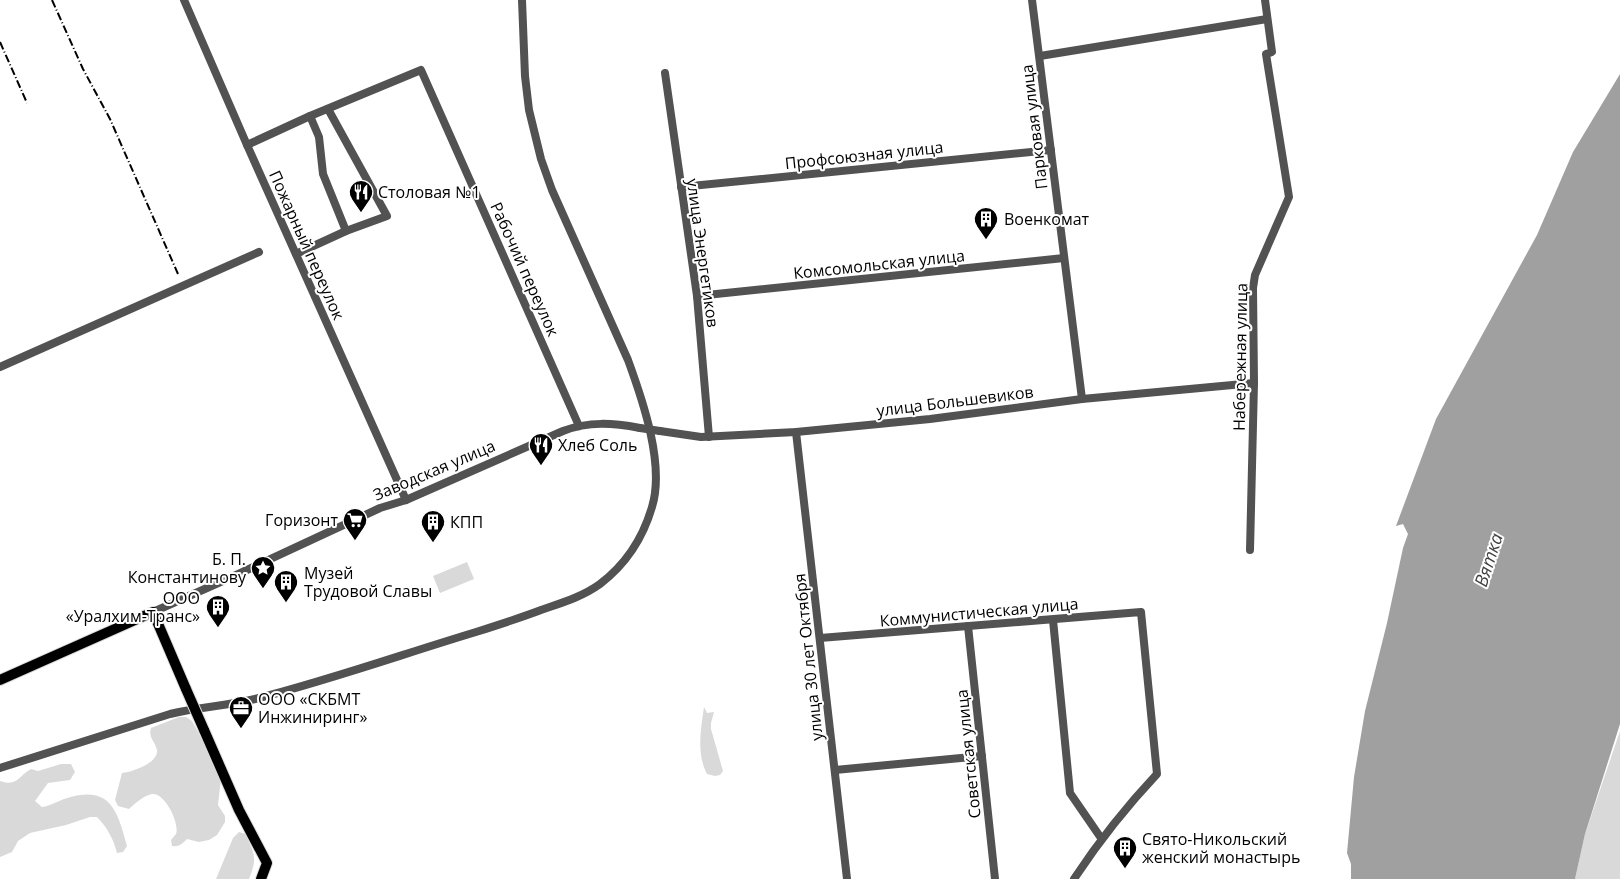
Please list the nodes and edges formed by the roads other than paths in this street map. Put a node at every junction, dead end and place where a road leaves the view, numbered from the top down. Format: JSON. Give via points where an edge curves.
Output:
{"nodes":[{"id":1,"x":184,"y":0,"type":"edge"},
{"id":2,"x":522,"y":0,"type":"edge"},
{"id":3,"x":1032,"y":0,"type":"edge"},
{"id":4,"x":1265,"y":0,"type":"edge"},
{"id":5,"x":1267,"y":19,"type":"junction"},
{"id":6,"x":1040,"y":56,"type":"junction"},
{"id":7,"x":665,"y":73,"type":"dead end"},
{"id":8,"x":328,"y":109,"type":"junction"},
{"id":9,"x":310,"y":116,"type":"junction"},
{"id":10,"x":247,"y":145,"type":"junction"},
{"id":11,"x":1051,"y":150,"type":"junction"},
{"id":12,"x":681,"y":188,"type":"junction"},
{"id":13,"x":346,"y":231,"type":"junction"},
{"id":14,"x":259,"y":252,"type":"dead end"},
{"id":15,"x":296,"y":254,"type":"junction"},
{"id":16,"x":1064,"y":258,"type":"junction"},
{"id":17,"x":697,"y":296,"type":"junction"},
{"id":18,"x":0,"y":366,"type":"edge"},
{"id":19,"x":1254,"y":382,"type":"junction"},
{"id":20,"x":1082,"y":399,"type":"junction"},
{"id":21,"x":579,"y":426,"type":"junction"},
{"id":22,"x":640,"y":428,"type":"joint"},
{"id":23,"x":796,"y":432,"type":"junction"},
{"id":24,"x":710,"y":437,"type":"junction"},
{"id":25,"x":406,"y":500,"type":"junction"},
{"id":26,"x":1250,"y":550,"type":"dead end"},
{"id":27,"x":153,"y":612,"type":"junction"},
{"id":28,"x":1053,"y":620,"type":"junction"},
{"id":29,"x":968,"y":626,"type":"junction"},
{"id":30,"x":820,"y":638,"type":"junction"},
{"id":31,"x":0,"y":680,"type":"edge"},
{"id":32,"x":982,"y":756,"type":"junction"},
{"id":33,"x":0,"y":768,"type":"edge"},
{"id":34,"x":834,"y":770,"type":"junction"},
{"id":35,"x":1101,"y":838,"type":"junction"},
{"id":36,"x":261,"y":879,"type":"edge"},
{"id":37,"x":847,"y":879,"type":"edge"},
{"id":38,"x":995,"y":879,"type":"edge"},
{"id":39,"x":1074,"y":879,"type":"edge"}],
"edges":[{"from":1,"to":10,"type":"street","name":"Пожарный переулок"},
{"from":2,"to":33,"type":"street","via":[[526,83],[532,128],[541,159],[628,360],[655,458],[655,498],[635,545],[606,579],[568,601],[288,690],[170,714]]},
{"from":3,"to":6,"type":"street","name":"Парковая улица"},
{"from":4,"to":5,"type":"street","name":"Набережная улица"},
{"from":5,"to":6,"type":"street"},
{"from":5,"to":19,"type":"street","name":"Набережная улица","via":[[1272,52],[1266,54],[1289,196],[1255,276],[1252,299]]},
{"from":6,"to":11,"type":"street","name":"Парковая улица"},
{"from":7,"to":12,"type":"street","name":"улица Энергетиков"},
{"from":8,"to":9,"type":"street"},
{"from":8,"to":13,"type":"street","via":[[387,216]]},
{"from":8,"to":21,"type":"street","name":"Рабочий переулок","via":[[421,70]]},
{"from":9,"to":10,"type":"street"},
{"from":9,"to":13,"type":"street","via":[[319,137],[323,174]]},
{"from":10,"to":15,"type":"street","name":"Пожарный переулок"},
{"from":11,"to":12,"type":"street","name":"Профсоюзная улица"},
{"from":11,"to":16,"type":"street","name":"Парковая улица"},
{"from":12,"to":17,"type":"street","name":"улица Энергетиков"},
{"from":13,"to":15,"type":"street"},
{"from":14,"to":18,"type":"street"},
{"from":15,"to":25,"type":"street","name":"Пожарный переулок"},
{"from":16,"to":17,"type":"street","name":"Комсомольская улица"},
{"from":16,"to":20,"type":"street","name":"Парковая улица"},
{"from":17,"to":24,"type":"street","name":"улица Энергетиков"},
{"from":19,"to":20,"type":"street","name":"улица Большевиков"},
{"from":19,"to":26,"type":"street","name":"Набережная улица"},
{"from":20,"to":23,"type":"street","name":"улица Большевиков"},
{"from":21,"to":22,"type":"street","name":"Заводская улица","via":[[611,424]]},
{"from":21,"to":25,"type":"street","name":"Заводская улица"},
{"from":22,"to":24,"type":"street","name":"улица Большевиков","bridge":true},
{"from":23,"to":24,"type":"street","name":"улица Большевиков"},
{"from":23,"to":30,"type":"street","name":"улица 30 лет Октября"},
{"from":25,"to":27,"type":"street","name":"Заводская улица","via":[[380,508]]},
{"from":27,"to":31,"type":"main road","name":"Заводская улица"},
{"from":27,"to":36,"type":"main road","bridge":true,"via":[[239,810],[267,863]]},
{"from":28,"to":29,"type":"street","name":"Коммунистическая улица"},
{"from":28,"to":35,"type":"street","via":[[1070,793]]},
{"from":28,"to":35,"type":"street","name":"Коммунистическая улица","via":[[1140,612],[1157,774]]},
{"from":29,"to":30,"type":"street","name":"Коммунистическая улица"},
{"from":29,"to":32,"type":"street","name":"Советская улица"},
{"from":30,"to":34,"type":"street","name":"улица 30 лет Октября"},
{"from":32,"to":34,"type":"street"},
{"from":32,"to":38,"type":"street","name":"Советская улица"},
{"from":34,"to":37,"type":"street","name":"улица 30 лет Октября"},
{"from":35,"to":39,"type":"street"}]}
